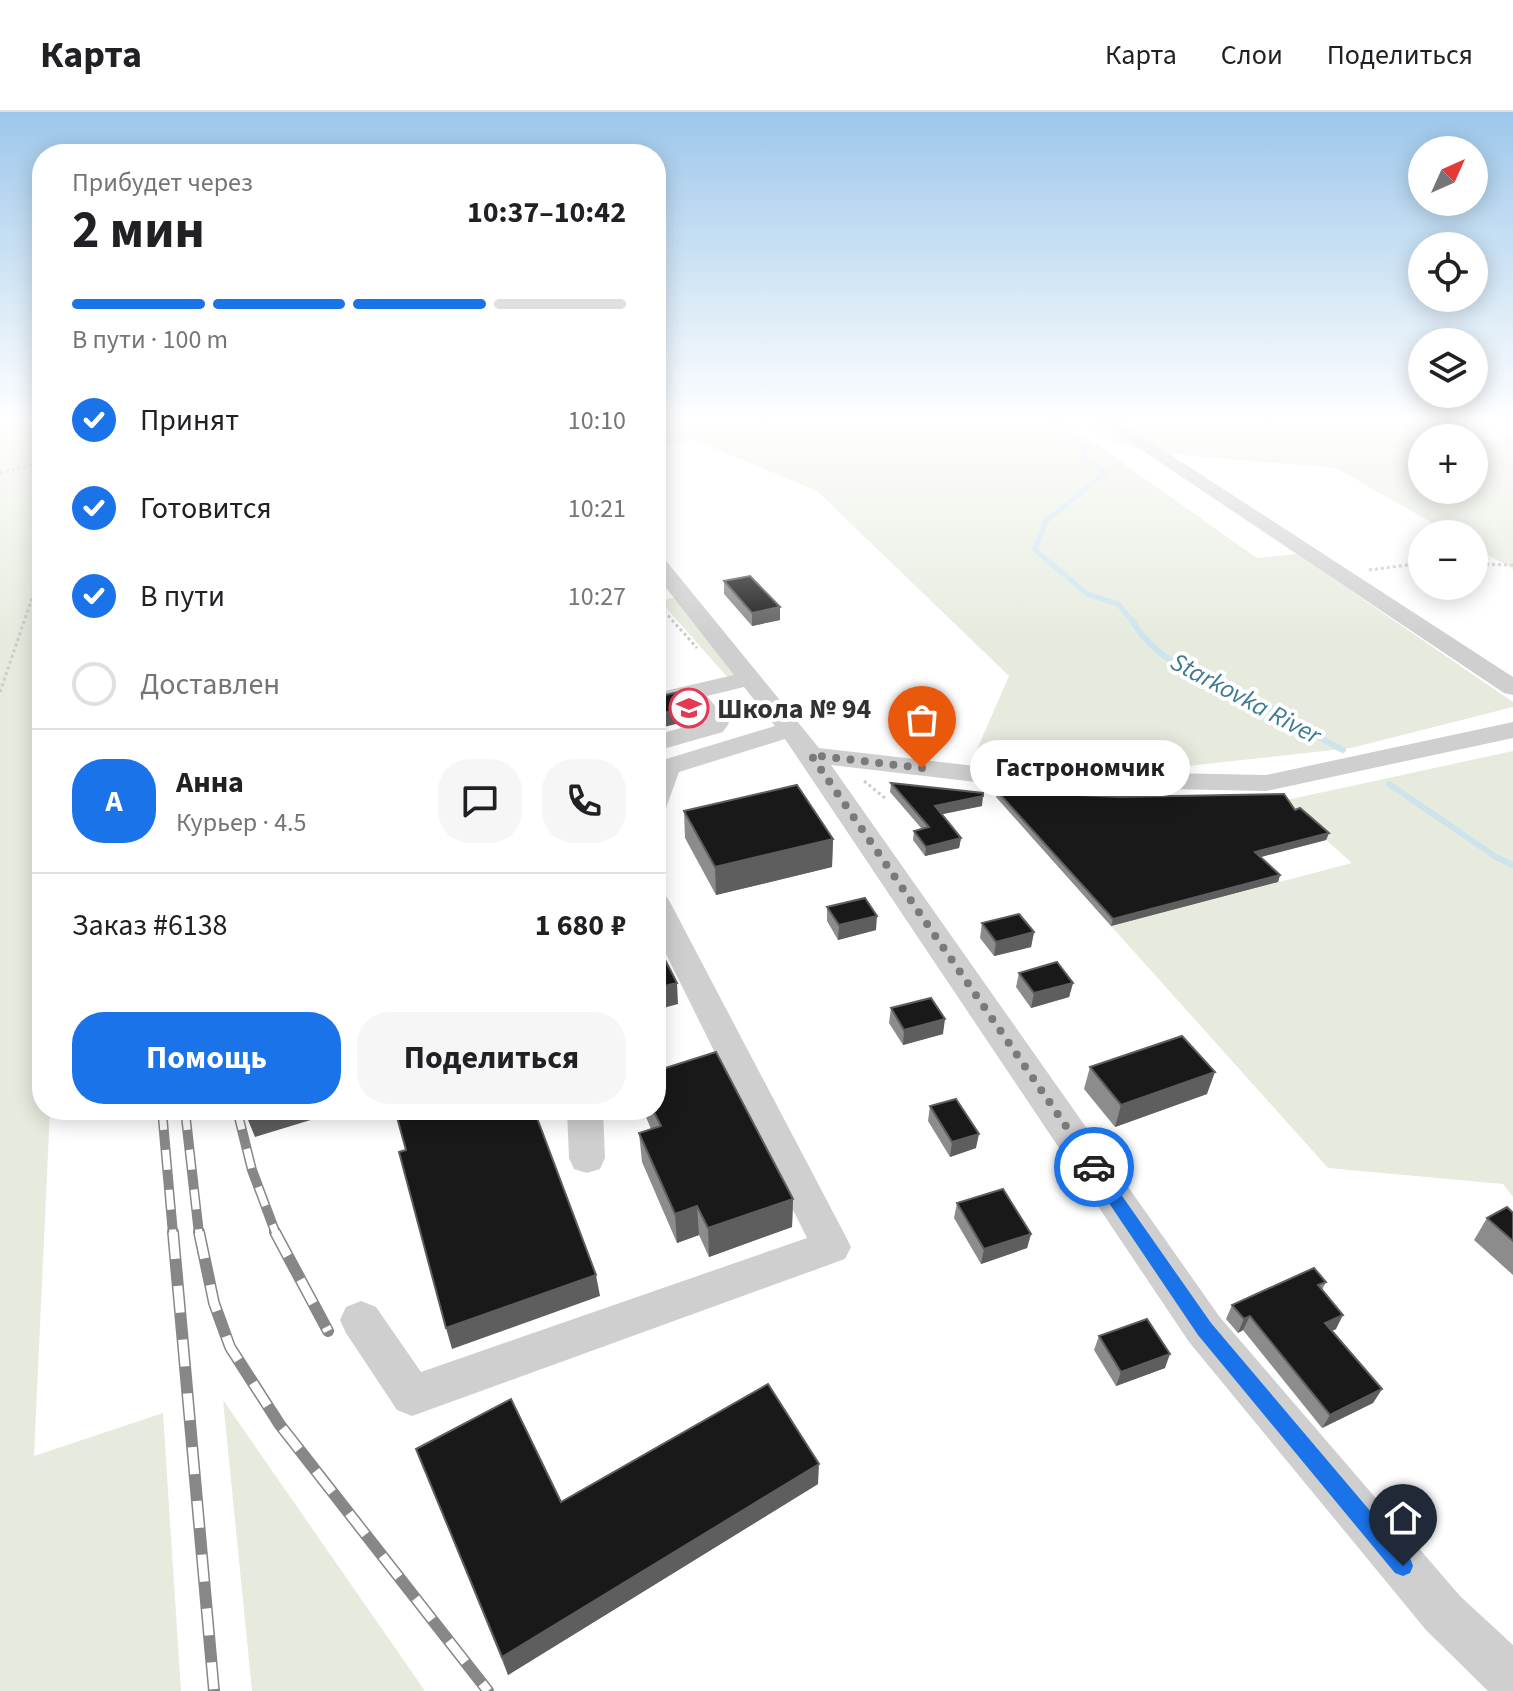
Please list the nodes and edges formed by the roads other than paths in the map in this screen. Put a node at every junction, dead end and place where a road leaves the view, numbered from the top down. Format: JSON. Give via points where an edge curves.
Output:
{"nodes":[{"id":1,"x":1219,"y":494,"type":"edge"},
{"id":2,"x":666,"y":572,"type":"edge"},
{"id":3,"x":683,"y":592,"type":"junction"},
{"id":4,"x":666,"y":597,"type":"edge"},
{"id":5,"x":739,"y":680,"type":"junction"},
{"id":6,"x":1513,"y":688,"type":"edge"},
{"id":7,"x":690,"y":691,"type":"junction"},
{"id":8,"x":666,"y":697,"type":"edge"},
{"id":9,"x":1513,"y":730,"type":"edge"},
{"id":10,"x":666,"y":740,"type":"edge"},
{"id":11,"x":801,"y":742,"type":"junction"},
{"id":12,"x":666,"y":769,"type":"edge"},
{"id":13,"x":666,"y":924,"type":"edge"},
{"id":14,"x":585,"y":1120,"type":"edge"},
{"id":15,"x":587,"y":1158,"type":"dead end"},
{"id":16,"x":361,"y":1320,"type":"dead end"},
{"id":17,"x":1513,"y":1680,"type":"edge"}],
"edges":[{"from":1,"to":6,"type":"street"},
{"from":2,"to":3,"type":"street"},
{"from":3,"to":4,"type":"street"},
{"from":3,"to":5,"type":"street"},
{"from":5,"to":7,"type":"street"},
{"from":5,"to":11,"type":"street"},
{"from":7,"to":8,"type":"street"},
{"from":7,"to":10,"type":"street","via":[[716,723]]},
{"from":9,"to":11,"type":"street","via":[[1266,783],[1010,778]]},
{"from":11,"to":12,"type":"street"},
{"from":11,"to":17,"type":"street","via":[[1204,1329],[1443,1613]]},
{"from":13,"to":16,"type":"street","via":[[831,1247],[412,1396]]},
{"from":14,"to":15,"type":"street"}]}
